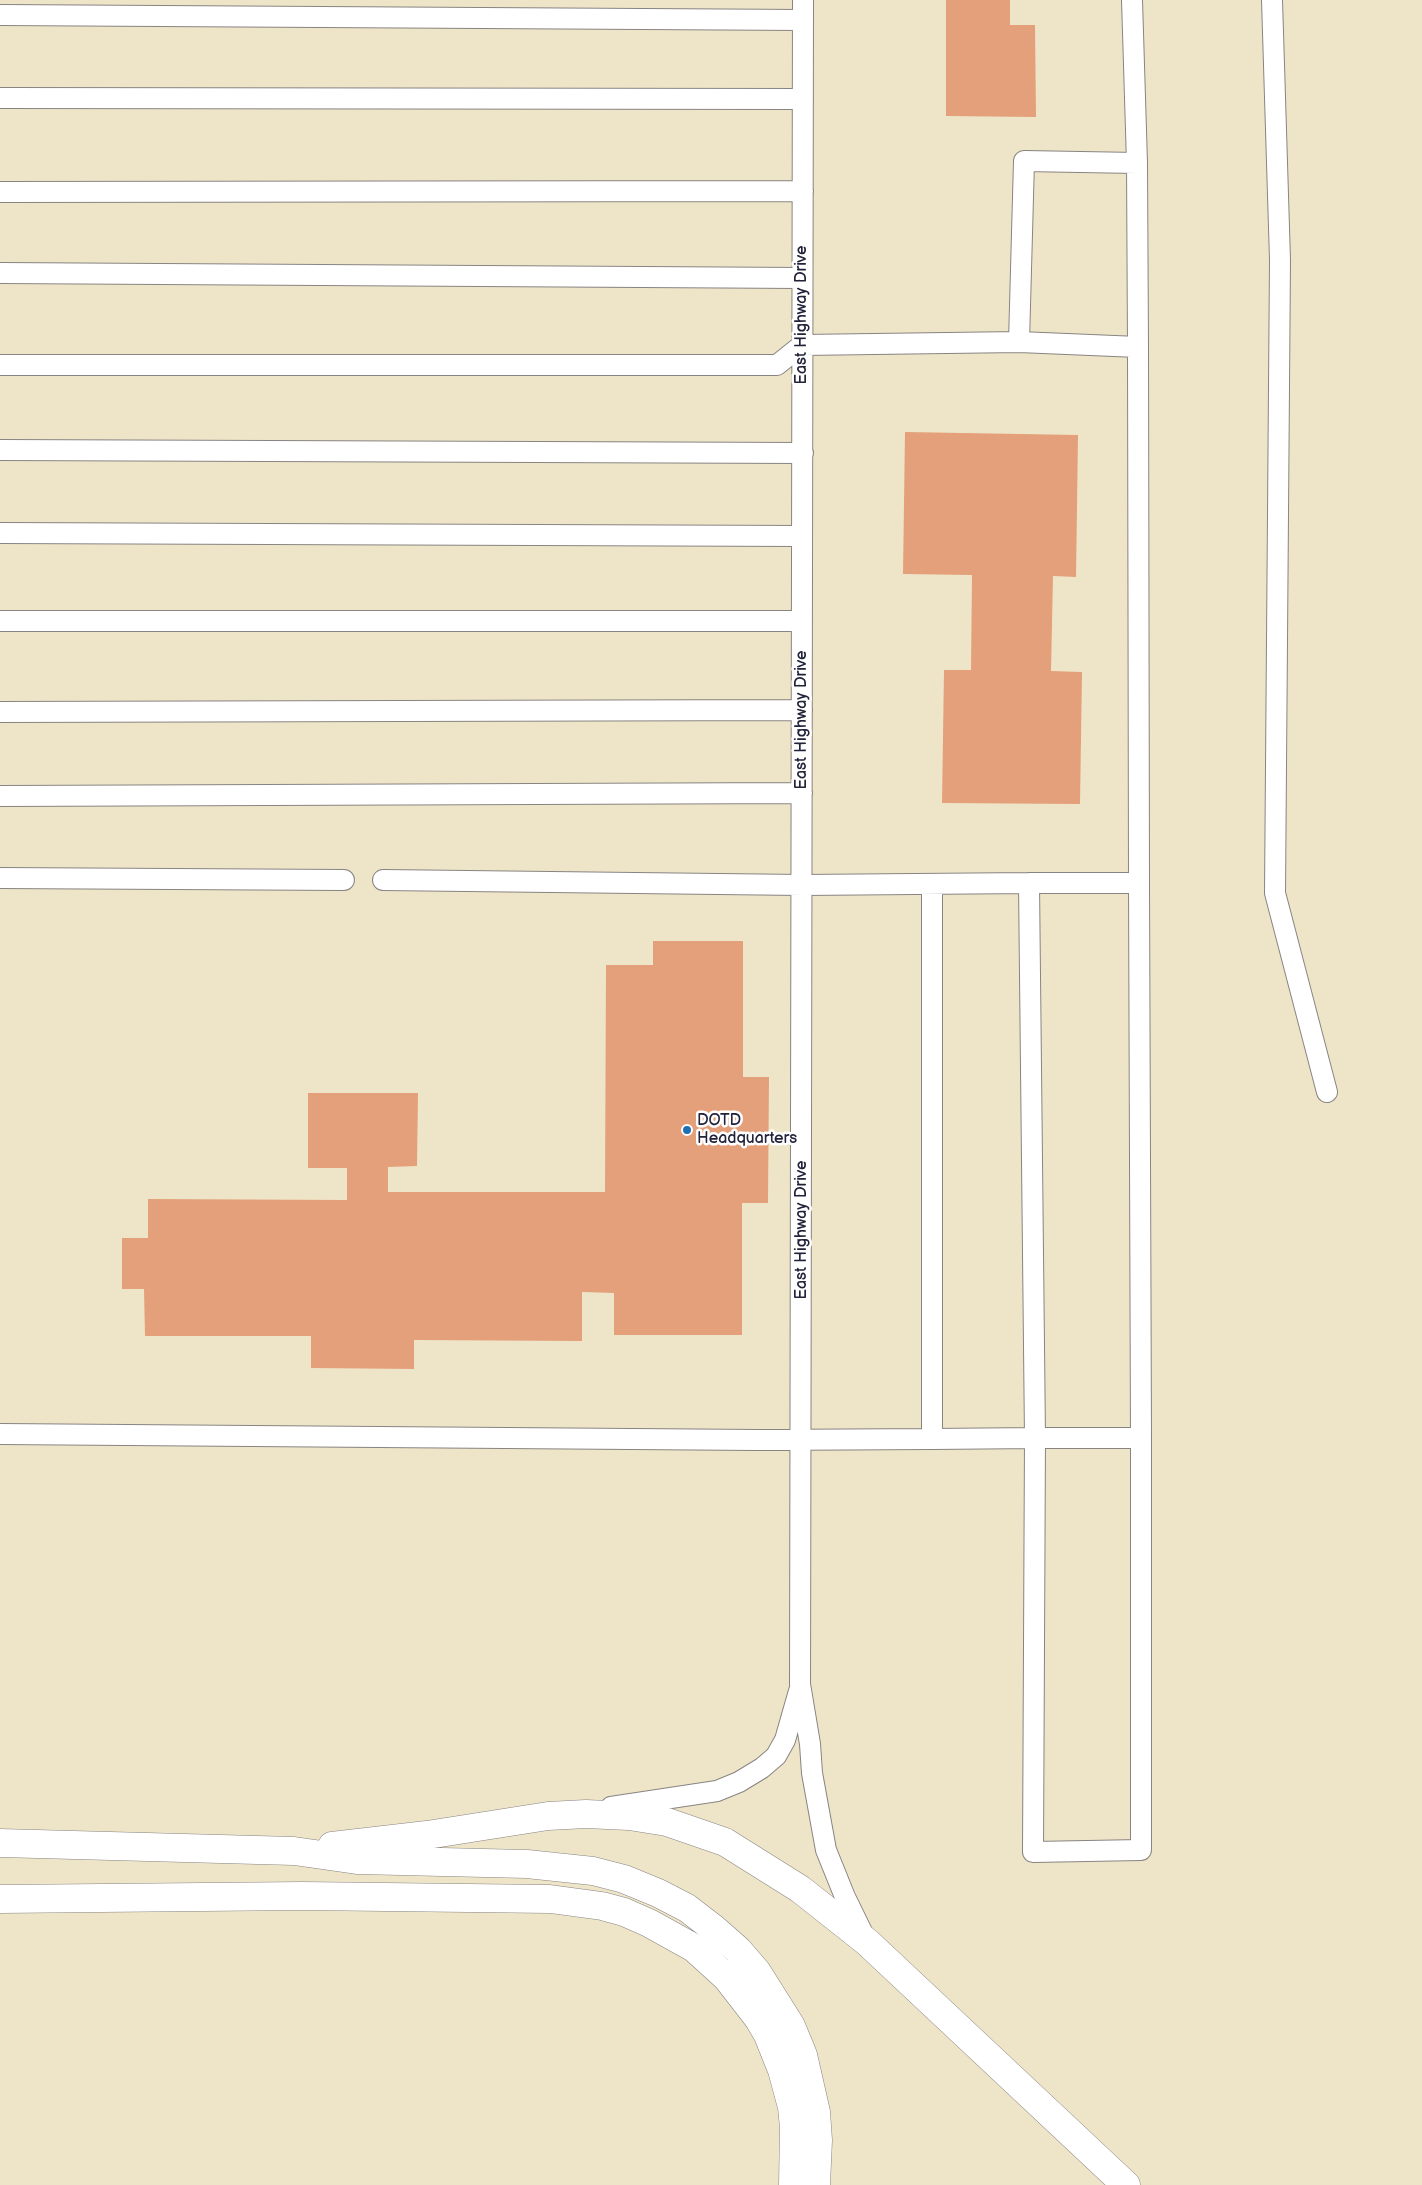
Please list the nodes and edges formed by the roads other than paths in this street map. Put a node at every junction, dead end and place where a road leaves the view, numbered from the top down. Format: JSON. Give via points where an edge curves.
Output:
{"nodes":[{"id":1,"x":1132,"y":0,"type":"edge"},
{"id":2,"x":1272,"y":0,"type":"edge"},
{"id":3,"x":803,"y":10,"type":"edge"},
{"id":4,"x":0,"y":15,"type":"edge"},
{"id":5,"x":0,"y":98,"type":"edge"},
{"id":6,"x":803,"y":99,"type":"junction"},
{"id":7,"x":1137,"y":163,"type":"junction"},
{"id":8,"x":803,"y":191,"type":"junction"},
{"id":9,"x":0,"y":192,"type":"edge"},
{"id":10,"x":0,"y":273,"type":"edge"},
{"id":11,"x":802,"y":278,"type":"junction"},
{"id":12,"x":1019,"y":342,"type":"junction"},
{"id":13,"x":802,"y":345,"type":"junction"},
{"id":14,"x":1138,"y":347,"type":"junction"},
{"id":15,"x":0,"y":365,"type":"edge"},
{"id":16,"x":0,"y":450,"type":"edge"},
{"id":17,"x":802,"y":453,"type":"junction"},
{"id":18,"x":0,"y":533,"type":"edge"},
{"id":19,"x":802,"y":536,"type":"junction"},
{"id":20,"x":0,"y":621,"type":"edge"},
{"id":21,"x":802,"y":621,"type":"junction"},
{"id":22,"x":802,"y":710,"type":"junction"},
{"id":23,"x":0,"y":712,"type":"edge"},
{"id":24,"x":802,"y":793,"type":"junction"},
{"id":25,"x":0,"y":796,"type":"edge"},
{"id":26,"x":0,"y":878,"type":"edge"},
{"id":27,"x":344,"y":880,"type":"dead end"},
{"id":28,"x":383,"y":880,"type":"dead end"},
{"id":29,"x":1029,"y":883,"type":"junction"},
{"id":30,"x":1139,"y":883,"type":"junction"},
{"id":31,"x":932,"y":884,"type":"junction"},
{"id":32,"x":802,"y":886,"type":"junction"},
{"id":33,"x":1327,"y":1092,"type":"dead end"},
{"id":34,"x":0,"y":1434,"type":"edge"},
{"id":35,"x":1035,"y":1438,"type":"junction"},
{"id":36,"x":1141,"y":1438,"type":"junction"},
{"id":37,"x":932,"y":1439,"type":"junction"},
{"id":38,"x":802,"y":1440,"type":"junction"},
{"id":39,"x":800,"y":1684,"type":"junction"},
{"id":40,"x":548,"y":1816,"type":"junction"},
{"id":41,"x":0,"y":1843,"type":"edge"},
{"id":42,"x":294,"y":1851,"type":"junction"},
{"id":43,"x":0,"y":1899,"type":"edge"},
{"id":44,"x":867,"y":1942,"type":"junction"},
{"id":45,"x":793,"y":2185,"type":"edge"},
{"id":46,"x":816,"y":2185,"type":"edge"},
{"id":47,"x":1126,"y":2185,"type":"edge"}],
"edges":[{"from":1,"to":7,"type":"lane"},
{"from":2,"to":33,"type":"lane","via":[[1280,260],[1275,893]]},
{"from":3,"to":4,"type":"lane"},
{"from":3,"to":6,"type":"lane","name":"East Highway Drive"},
{"from":5,"to":6,"type":"lane"},
{"from":6,"to":8,"type":"lane","name":"East Highway Drive"},
{"from":7,"to":12,"type":"lane","via":[[1024,162]]},
{"from":7,"to":14,"type":"lane"},
{"from":8,"to":9,"type":"lane"},
{"from":8,"to":11,"type":"lane","name":"East Highway Drive"},
{"from":10,"to":11,"type":"lane"},
{"from":11,"to":13,"type":"lane","name":"East Highway Drive"},
{"from":12,"to":13,"type":"lane"},
{"from":12,"to":14,"type":"lane"},
{"from":13,"to":15,"type":"lane","via":[[777,365]]},
{"from":13,"to":17,"type":"lane","name":"East Highway Drive"},
{"from":14,"to":30,"type":"lane"},
{"from":16,"to":17,"type":"lane"},
{"from":17,"to":19,"type":"lane","name":"East Highway Drive"},
{"from":18,"to":19,"type":"lane"},
{"from":19,"to":21,"type":"lane","name":"East Highway Drive"},
{"from":20,"to":21,"type":"lane"},
{"from":21,"to":22,"type":"lane","name":"East Highway Drive"},
{"from":22,"to":23,"type":"lane"},
{"from":22,"to":24,"type":"lane","name":"East Highway Drive"},
{"from":24,"to":25,"type":"lane"},
{"from":24,"to":32,"type":"lane","name":"East Highway Drive"},
{"from":26,"to":27,"type":"lane"},
{"from":28,"to":32,"type":"lane"},
{"from":29,"to":30,"type":"lane"},
{"from":29,"to":31,"type":"lane"},
{"from":29,"to":35,"type":"lane"},
{"from":30,"to":36,"type":"lane"},
{"from":31,"to":32,"type":"lane"},
{"from":31,"to":37,"type":"lane"},
{"from":32,"to":38,"type":"lane","name":"East Highway Drive"},
{"from":34,"to":38,"type":"lane"},
{"from":35,"to":36,"type":"lane"},
{"from":35,"to":36,"type":"lane","via":[[1033,1852],[1140,1850]]},
{"from":35,"to":37,"type":"lane"},
{"from":37,"to":38,"type":"lane"},
{"from":38,"to":39,"type":"lane","name":"East Highway Drive"},
{"from":39,"to":40,"type":"lane","via":[[785,1740],[776,1756],[739,1782],[717,1791],[684,1797]]},
{"from":39,"to":44,"type":"lane","via":[[826,1850]]},
{"from":40,"to":42,"type":"highway"},
{"from":40,"to":44,"type":"highway","via":[[629,1816],[667,1822],[725,1842],[800,1889]]},
{"from":41,"to":42,"type":"highway"},
{"from":42,"to":46,"type":"highway","via":[[357,1860],[508,1863],[584,1870],[624,1879],[687,1908],[751,1965],[791,2026],[803,2055],[816,2112]]},
{"from":43,"to":45,"type":"highway","via":[[303,1896],[550,1899],[624,1912],[649,1922],[694,1948],[727,1978],[758,2018],[782,2070],[792,2108]]},
{"from":44,"to":47,"type":"highway"}]}
